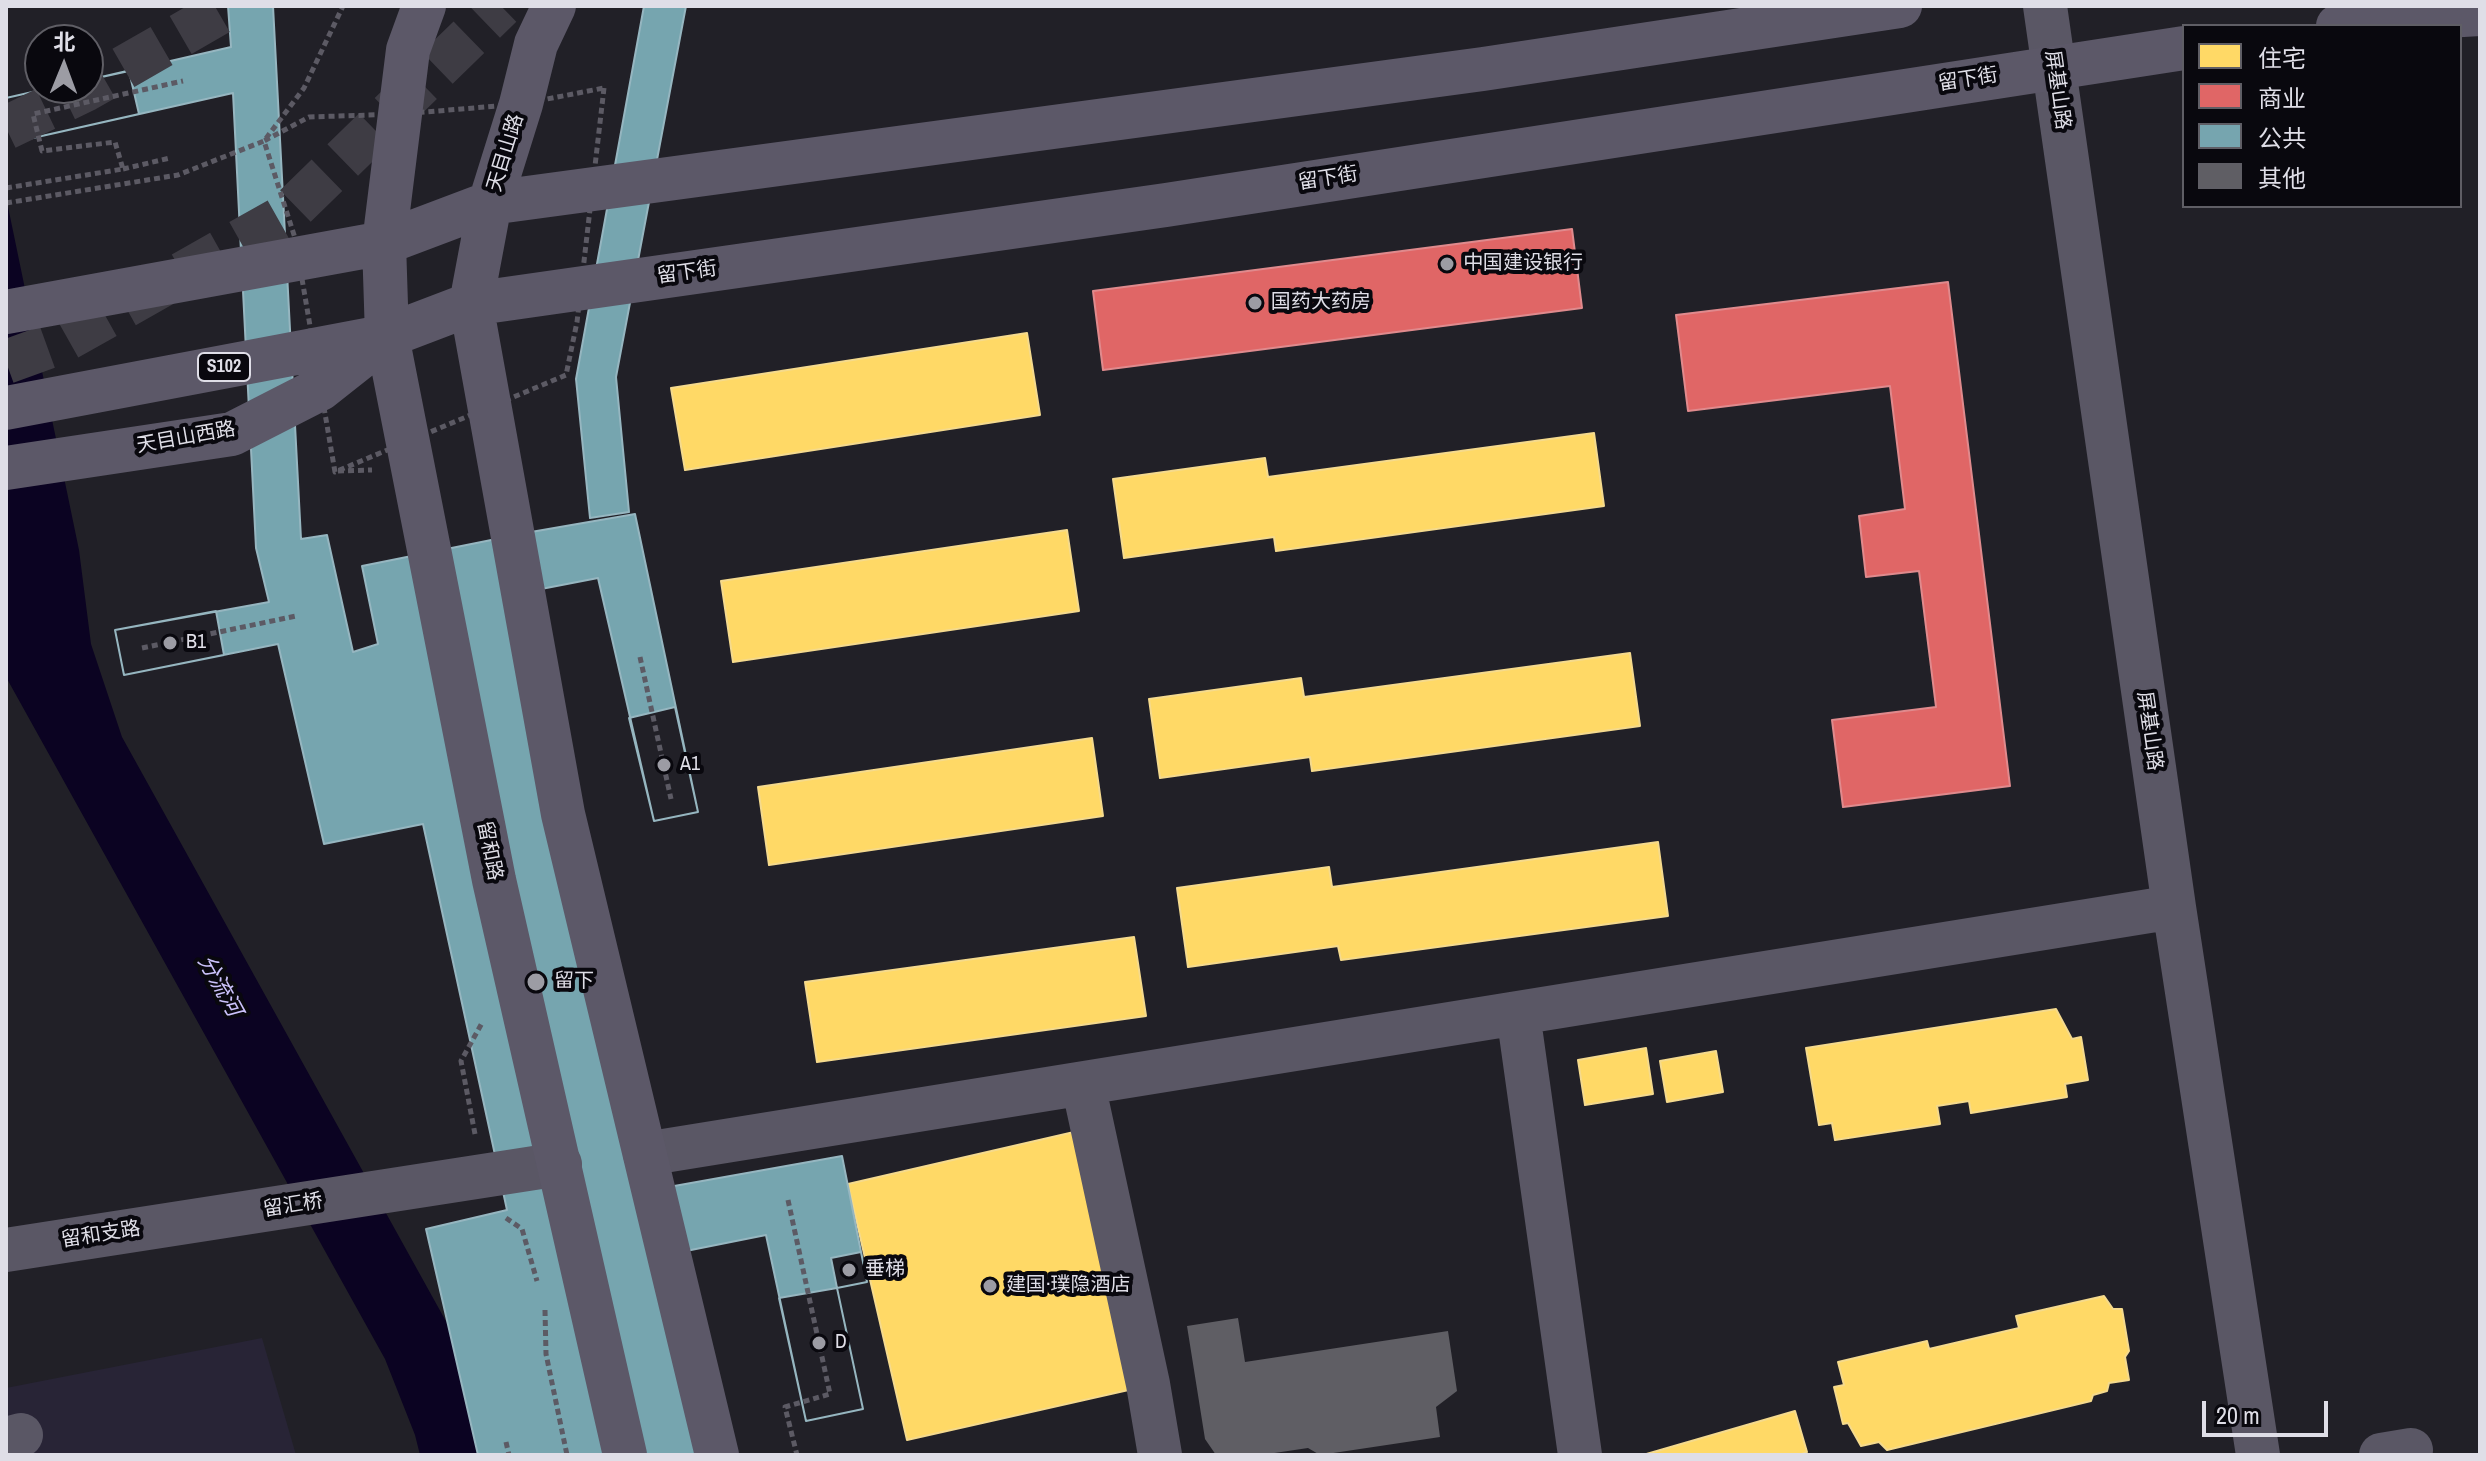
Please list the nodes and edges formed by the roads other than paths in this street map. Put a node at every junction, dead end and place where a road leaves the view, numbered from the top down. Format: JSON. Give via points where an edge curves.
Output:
{"nodes":[{"id":1,"x":424,"y":6,"type":"edge"},
{"id":2,"x":554,"y":6,"type":"edge"},
{"id":3,"x":1900,"y":6,"type":"edge"},
{"id":4,"x":2045,"y":6,"type":"edge"},
{"id":5,"x":2480,"y":14,"type":"edge"},
{"id":6,"x":2351,"y":24,"type":"edge"},
{"id":7,"x":2182,"y":48,"type":"edge"},
{"id":8,"x":2053,"y":67,"type":"junction"},
{"id":9,"x":490,"y":203,"type":"junction"},
{"id":10,"x":384,"y":243,"type":"junction"},
{"id":11,"x":471,"y":304,"type":"junction"},
{"id":12,"x":22,"y":310,"type":"edge"},
{"id":13,"x":387,"y":336,"type":"junction"},
{"id":14,"x":6,"y":408,"type":"edge"},
{"id":15,"x":6,"y":468,"type":"edge"},
{"id":16,"x":2174,"y":907,"type":"junction"},
{"id":17,"x":1518,"y":1013,"type":"junction"},
{"id":18,"x":1083,"y":1084,"type":"junction"},
{"id":19,"x":645,"y":1154,"type":"junction"},
{"id":20,"x":560,"y":1164,"type":"junction"},
{"id":21,"x":196,"y":1221,"type":"joint"},
{"id":22,"x":6,"y":1250,"type":"edge"},
{"id":23,"x":625,"y":1455,"type":"edge"},
{"id":24,"x":717,"y":1455,"type":"edge"},
{"id":25,"x":1160,"y":1455,"type":"edge"},
{"id":26,"x":1580,"y":1455,"type":"edge"},
{"id":27,"x":2258,"y":1455,"type":"edge"}],
"edges":[{"from":1,"to":10,"type":"main road","via":[[408,50]]},
{"from":2,"to":9,"type":"main road","name":"天目山路","via":[[536,44]]},
{"from":3,"to":9,"type":"main road","via":[[1483,69]]},
{"from":4,"to":8,"type":"street","name":"屏基山路"},
{"from":5,"to":6,"type":"main road"},
{"from":7,"to":8,"type":"main road","name":"留下街"},
{"from":8,"to":11,"type":"main road","name":"留下街","via":[[1166,205]]},
{"from":8,"to":16,"type":"street","name":"屏基山路"},
{"from":9,"to":10,"type":"main road"},
{"from":9,"to":11,"type":"main road","name":"天目山路"},
{"from":10,"to":12,"type":"main road"},
{"from":10,"to":13,"type":"main road","name":"留和路"},
{"from":11,"to":13,"type":"main road","name":"天目山西路","number":"S102"},
{"from":11,"to":19,"type":"main road","via":[[563,814]]},
{"from":13,"to":14,"type":"main road","name":"天目山西路","number":"S102"},
{"from":13,"to":15,"type":"main road","name":"天目山西路","via":[[320,389],[232,434]]},
{"from":13,"to":20,"type":"main road","name":"留和路","via":[[494,880]]},
{"from":16,"to":17,"type":"street"},
{"from":16,"to":27,"type":"street","name":"屏基山路"},
{"from":17,"to":18,"type":"street"},
{"from":17,"to":26,"type":"street"},
{"from":18,"to":19,"type":"street"},
{"from":18,"to":25,"type":"street"},
{"from":19,"to":24,"type":"main road"},
{"from":20,"to":21,"type":"street","name":"留汇桥"},
{"from":20,"to":23,"type":"main road","name":"留和路"},
{"from":21,"to":22,"type":"street","name":"留和支路"}]}
